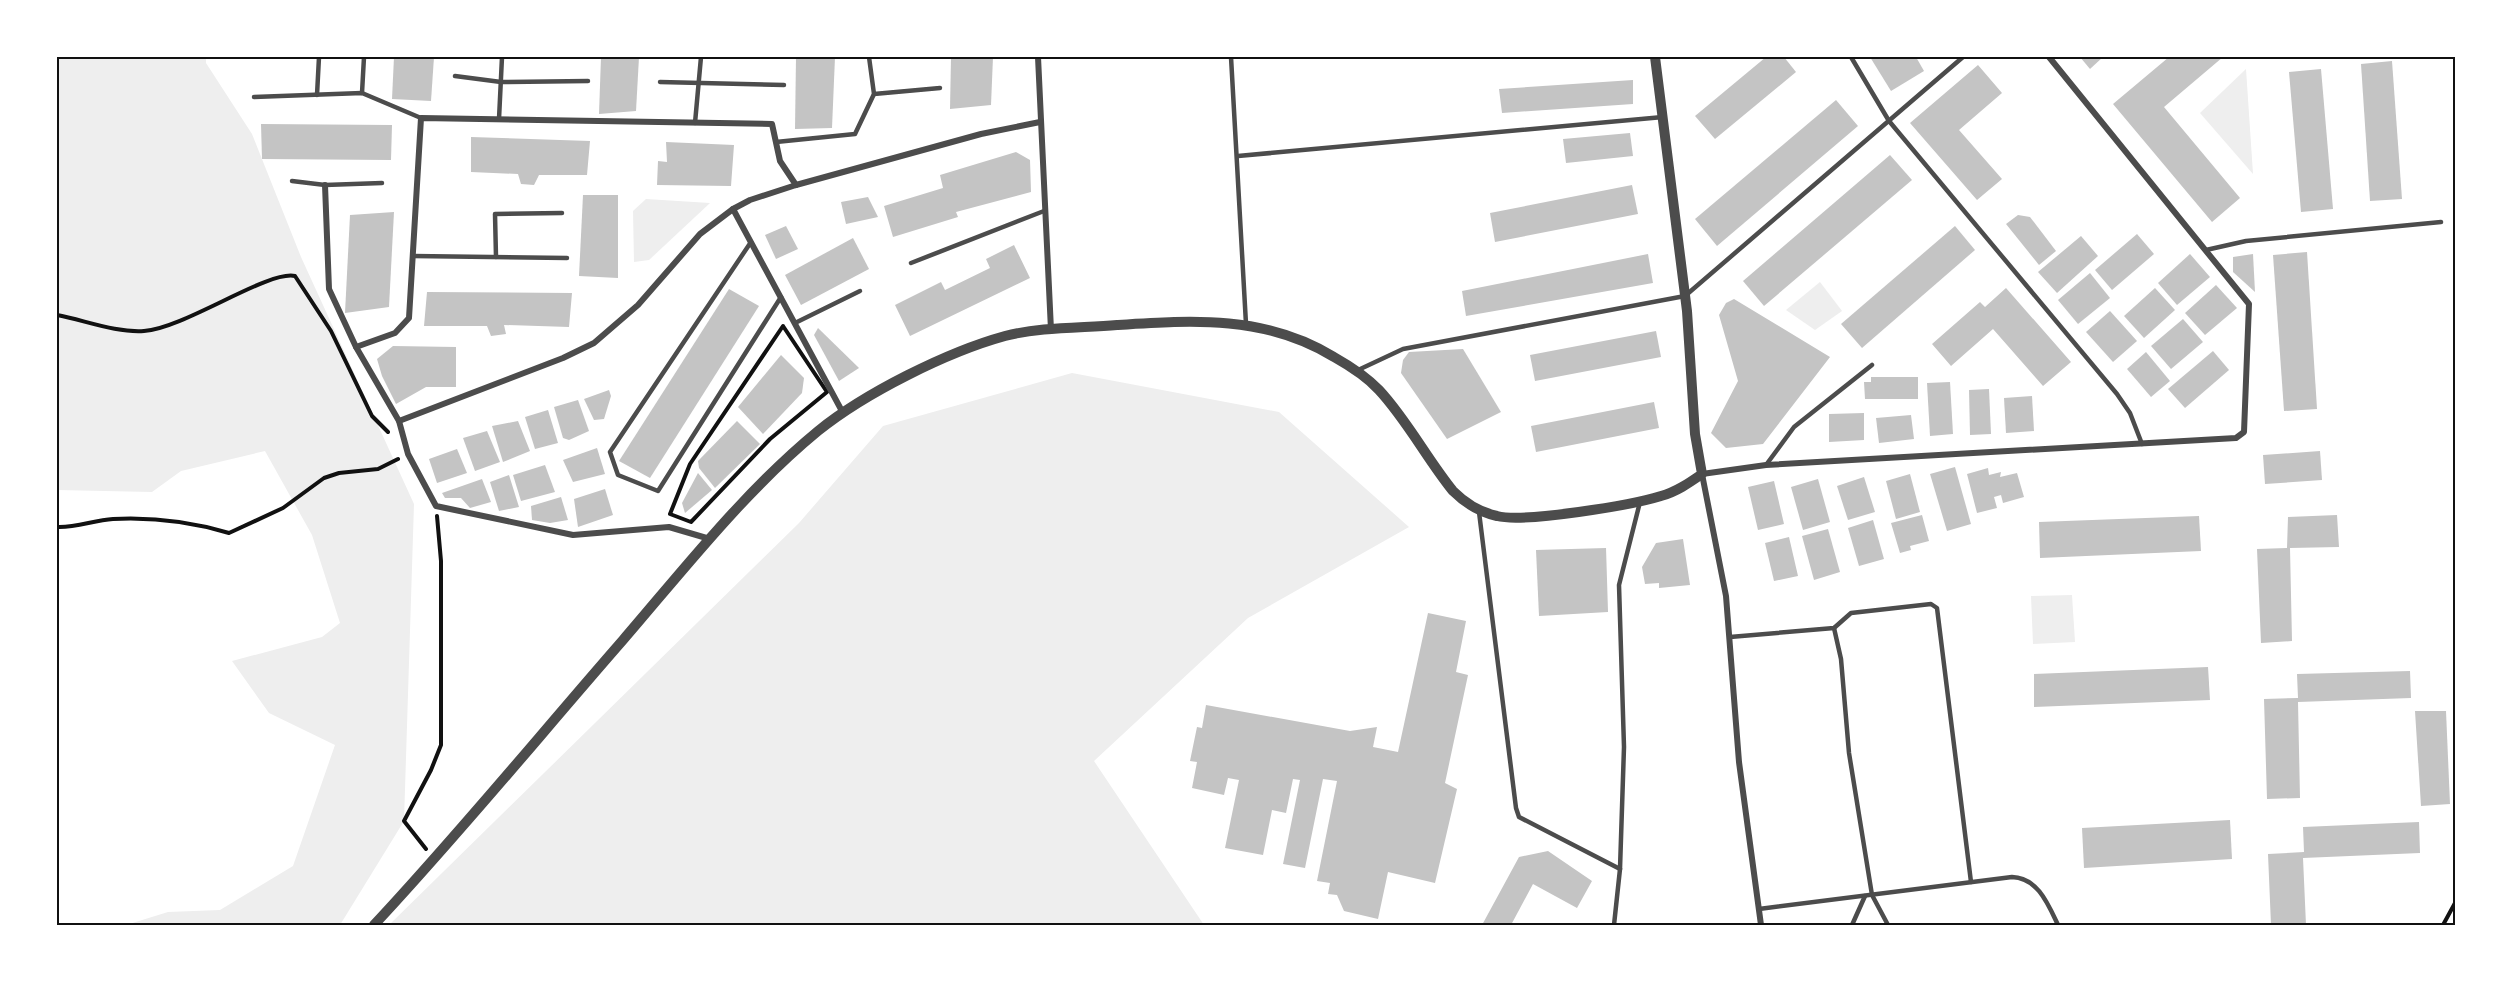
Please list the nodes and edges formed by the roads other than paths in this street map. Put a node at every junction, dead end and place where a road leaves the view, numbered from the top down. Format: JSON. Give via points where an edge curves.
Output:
{"nodes":[{"id":1,"x":319,"y":57,"type":"edge"},
{"id":2,"x":364,"y":57,"type":"edge"},
{"id":3,"x":502,"y":57,"type":"edge"},
{"id":4,"x":701,"y":57,"type":"edge"},
{"id":5,"x":869,"y":57,"type":"edge"},
{"id":6,"x":1038,"y":57,"type":"edge"},
{"id":7,"x":1231,"y":57,"type":"edge"},
{"id":8,"x":1655,"y":57,"type":"edge"},
{"id":9,"x":1851,"y":57,"type":"edge"},
{"id":10,"x":1963,"y":57,"type":"edge"},
{"id":11,"x":2049,"y":57,"type":"edge"},
{"id":12,"x":455,"y":76,"type":"dead end"},
{"id":13,"x":588,"y":81,"type":"dead end"},
{"id":14,"x":501,"y":82,"type":"junction"},
{"id":15,"x":660,"y":82,"type":"dead end"},
{"id":16,"x":699,"y":84,"type":"junction"},
{"id":17,"x":784,"y":85,"type":"dead end"},
{"id":18,"x":940,"y":88,"type":"dead end"},
{"id":19,"x":362,"y":93,"type":"junction"},
{"id":20,"x":874,"y":94,"type":"junction"},
{"id":21,"x":317,"y":95,"type":"junction"},
{"id":22,"x":254,"y":97,"type":"dead end"},
{"id":23,"x":1663,"y":117,"type":"junction"},
{"id":24,"x":421,"y":118,"type":"junction"},
{"id":25,"x":499,"y":119,"type":"junction"},
{"id":26,"x":1888,"y":121,"type":"junction"},
{"id":27,"x":1040,"y":122,"type":"junction"},
{"id":28,"x":695,"y":123,"type":"junction"},
{"id":29,"x":776,"y":142,"type":"junction"},
{"id":30,"x":1238,"y":156,"type":"junction"},
{"id":31,"x":292,"y":181,"type":"dead end"},
{"id":32,"x":382,"y":183,"type":"dead end"},
{"id":33,"x":325,"y":185,"type":"junction"},
{"id":34,"x":795,"y":185,"type":"junction"},
{"id":35,"x":733,"y":209,"type":"junction"},
{"id":36,"x":1044,"y":211,"type":"junction"},
{"id":37,"x":562,"y":213,"type":"dead end"},
{"id":38,"x":2441,"y":222,"type":"dead end"},
{"id":39,"x":751,"y":242,"type":"junction"},
{"id":40,"x":2206,"y":250,"type":"junction"},
{"id":41,"x":412,"y":256,"type":"junction"},
{"id":42,"x":496,"y":257,"type":"junction"},
{"id":43,"x":567,"y":258,"type":"dead end"},
{"id":44,"x":911,"y":263,"type":"dead end"},
{"id":45,"x":860,"y":291,"type":"dead end"},
{"id":46,"x":1685,"y":296,"type":"junction"},
{"id":47,"x":780,"y":297,"type":"junction"},
{"id":48,"x":795,"y":323,"type":"junction"},
{"id":49,"x":1246,"y":324,"type":"junction"},
{"id":50,"x":1051,"y":330,"type":"junction"},
{"id":51,"x":356,"y":347,"type":"junction"},
{"id":52,"x":1872,"y":365,"type":"dead end"},
{"id":53,"x":1356,"y":370,"type":"junction"},
{"id":54,"x":844,"y":413,"type":"junction"},
{"id":55,"x":399,"y":421,"type":"junction"},
{"id":56,"x":2142,"y":444,"type":"junction"},
{"id":57,"x":1766,"y":465,"type":"junction"},
{"id":58,"x":1702,"y":474,"type":"junction"},
{"id":59,"x":1641,"y":501,"type":"junction"},
{"id":60,"x":1479,"y":511,"type":"junction"},
{"id":61,"x":710,"y":539,"type":"junction"},
{"id":62,"x":1834,"y":628,"type":"junction"},
{"id":63,"x":1730,"y":637,"type":"junction"},
{"id":64,"x":1620,"y":868,"type":"junction"},
{"id":65,"x":1971,"y":882,"type":"junction"},
{"id":66,"x":1872,"y":895,"type":"junction"},
{"id":67,"x":1865,"y":896,"type":"junction"},
{"id":68,"x":1759,"y":909,"type":"junction"},
{"id":69,"x":374,"y":925,"type":"edge"},
{"id":70,"x":1614,"y":925,"type":"edge"},
{"id":71,"x":1761,"y":925,"type":"edge"},
{"id":72,"x":1852,"y":925,"type":"edge"},
{"id":73,"x":1888,"y":925,"type":"edge"},
{"id":74,"x":2058,"y":925,"type":"edge"}],
"edges":[{"from":1,"to":21,"type":"lane"},
{"from":2,"to":19,"type":"lane"},
{"from":3,"to":14,"type":"lane"},
{"from":4,"to":16,"type":"lane"},
{"from":5,"to":20,"type":"lane"},
{"from":6,"to":27,"type":"street"},
{"from":7,"to":30,"type":"lane"},
{"from":8,"to":23,"type":"street"},
{"from":9,"to":26,"type":"lane"},
{"from":10,"to":26,"type":"lane"},
{"from":11,"to":40,"type":"street"},
{"from":12,"to":14,"type":"lane"},
{"from":13,"to":14,"type":"lane"},
{"from":14,"to":25,"type":"lane"},
{"from":15,"to":16,"type":"lane"},
{"from":16,"to":17,"type":"lane"},
{"from":16,"to":28,"type":"lane"},
{"from":18,"to":20,"type":"lane"},
{"from":19,"to":21,"type":"lane"},
{"from":19,"to":24,"type":"lane"},
{"from":20,"to":29,"type":"lane","via":[[855,134]]},
{"from":21,"to":22,"type":"lane"},
{"from":23,"to":30,"type":"lane"},
{"from":23,"to":46,"type":"street"},
{"from":24,"to":25,"type":"street"},
{"from":24,"to":41,"type":"street"},
{"from":25,"to":28,"type":"street"},
{"from":26,"to":46,"type":"lane"},
{"from":26,"to":56,"type":"lane","via":[[2117,394],[2130,413]]},
{"from":27,"to":34,"type":"street","via":[[981,134]]},
{"from":27,"to":36,"type":"street"},
{"from":28,"to":29,"type":"street","via":[[772,124]]},
{"from":29,"to":34,"type":"street","via":[[780,161]]},
{"from":30,"to":49,"type":"lane"},
{"from":31,"to":33,"type":"lane"},
{"from":32,"to":33,"type":"lane"},
{"from":33,"to":51,"type":"street","via":[[329,289]]},
{"from":34,"to":35,"type":"street"},
{"from":35,"to":39,"type":"street"},
{"from":35,"to":55,"type":"street","via":[[700,234],[638,305],[594,343]]},
{"from":36,"to":44,"type":"lane"},
{"from":36,"to":50,"type":"street"},
{"from":37,"to":42,"type":"lane","via":[[495,214]]},
{"from":38,"to":40,"type":"lane","via":[[2246,241]]},
{"from":39,"to":47,"type":"street"},
{"from":39,"to":47,"type":"lane","via":[[610,452],[618,475],[658,491]]},
{"from":40,"to":56,"type":"street","via":[[2249,304],[2244,432],[2236,438]]},
{"from":41,"to":42,"type":"lane"},
{"from":41,"to":51,"type":"street","via":[[409,318],[395,333]]},
{"from":42,"to":43,"type":"lane"},
{"from":45,"to":48,"type":"lane"},
{"from":46,"to":53,"type":"lane","via":[[1403,349]]},
{"from":46,"to":58,"type":"street","via":[[1695,434]]},
{"from":47,"to":48,"type":"street"},
{"from":48,"to":54,"type":"street"},
{"from":49,"to":50,"type":"street","via":[[1187,321]]},
{"from":49,"to":53,"type":"street","via":[[1299,339]]},
{"from":50,"to":54,"type":"street","via":[[1006,336],[958,354],[910,375]]},
{"from":51,"to":55,"type":"street"},
{"from":52,"to":57,"type":"lane","via":[[1794,427]]},
{"from":53,"to":60,"type":"street","via":[[1399,415],[1454,491]]},
{"from":54,"to":61,"type":"street","via":[[820,429],[776,470]]},
{"from":55,"to":61,"type":"street","via":[[408,454],[436,507],[573,535],[669,527]]},
{"from":56,"to":57,"type":"street"},
{"from":57,"to":58,"type":"street"},
{"from":58,"to":59,"type":"street","via":[[1663,496]]},
{"from":58,"to":63,"type":"street","via":[[1721,565]]},
{"from":59,"to":60,"type":"street","via":[[1527,518],[1498,517]]},
{"from":59,"to":64,"type":"lane","via":[[1619,585],[1624,747]]},
{"from":60,"to":64,"type":"lane","via":[[1519,817]]},
{"from":61,"to":69,"type":"street"},
{"from":62,"to":63,"type":"lane"},
{"from":62,"to":65,"type":"lane","via":[[1851,613],[1930,604],[1937,608]]},
{"from":62,"to":66,"type":"lane"},
{"from":63,"to":68,"type":"street","via":[[1739,762]]},
{"from":64,"to":70,"type":"lane"},
{"from":65,"to":66,"type":"lane"},
{"from":65,"to":74,"type":"lane","via":[[2023,877],[2043,894]]},
{"from":66,"to":67,"type":"lane"},
{"from":66,"to":73,"type":"lane"},
{"from":67,"to":68,"type":"lane"},
{"from":67,"to":72,"type":"lane"},
{"from":68,"to":71,"type":"street"}]}
